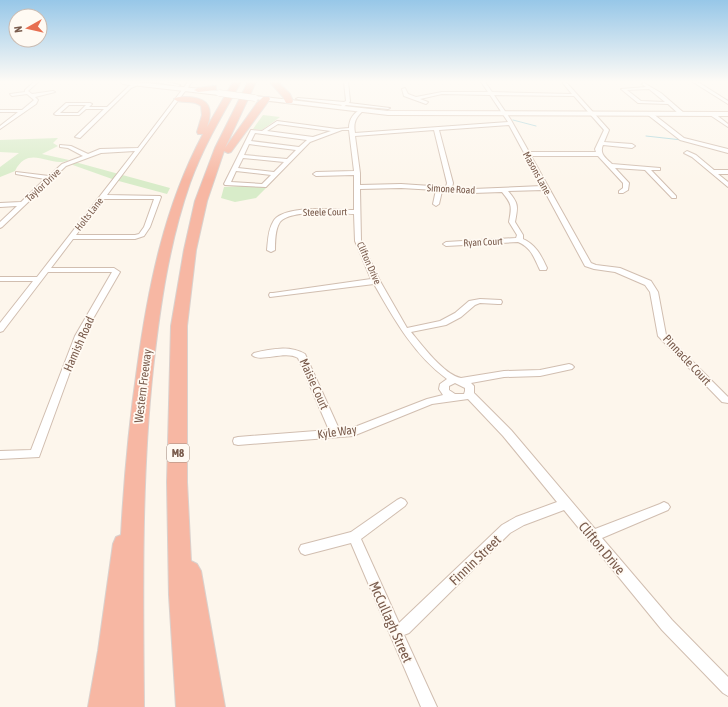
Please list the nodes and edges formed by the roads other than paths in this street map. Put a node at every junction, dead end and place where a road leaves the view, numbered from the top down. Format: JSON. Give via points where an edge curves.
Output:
{"nodes":[{"id":1,"x":18,"y":115,"type":"edge"},
{"id":2,"x":101,"y":115,"type":"edge"},
{"id":3,"x":166,"y":115,"type":"edge"},
{"id":4,"x":206,"y":115,"type":"edge"},
{"id":5,"x":218,"y":115,"type":"edge"},
{"id":6,"x":236,"y":115,"type":"edge"},
{"id":7,"x":253,"y":115,"type":"edge"},
{"id":8,"x":356,"y":115,"type":"edge"},
{"id":9,"x":505,"y":115,"type":"edge"},
{"id":10,"x":594,"y":115,"type":"edge"},
{"id":11,"x":651,"y":115,"type":"edge"},
{"id":12,"x":713,"y":115,"type":"edge"},
{"id":13,"x":283,"y":118,"type":"dead end"},
{"id":14,"x":277,"y":122,"type":"junction"},
{"id":15,"x":510,"y":124,"type":"junction"},
{"id":16,"x":728,"y":126,"type":"edge"},
{"id":17,"x":0,"y":128,"type":"edge"},
{"id":18,"x":436,"y":129,"type":"junction"},
{"id":19,"x":338,"y":130,"type":"junction"},
{"id":20,"x":263,"y":132,"type":"junction"},
{"id":21,"x":351,"y":132,"type":"junction"},
{"id":22,"x":78,"y":137,"type":"dead end"},
{"id":23,"x":314,"y":139,"type":"junction"},
{"id":24,"x":247,"y":142,"type":"junction"},
{"id":25,"x":601,"y":143,"type":"junction"},
{"id":26,"x":62,"y":146,"type":"dead end"},
{"id":27,"x":632,"y":146,"type":"dead end"},
{"id":28,"x":140,"y":149,"type":"junction"},
{"id":29,"x":300,"y":149,"type":"junction"},
{"id":30,"x":728,"y":151,"type":"edge"},
{"id":31,"x":687,"y":153,"type":"dead end"},
{"id":32,"x":527,"y":154,"type":"junction"},
{"id":33,"x":599,"y":154,"type":"junction"},
{"id":34,"x":86,"y":155,"type":"junction"},
{"id":35,"x":241,"y":156,"type":"junction"},
{"id":36,"x":289,"y":161,"type":"junction"},
{"id":37,"x":610,"y":166,"type":"junction"},
{"id":38,"x":234,"y":169,"type":"junction"},
{"id":39,"x":647,"y":169,"type":"junction"},
{"id":40,"x":658,"y":169,"type":"dead end"},
{"id":41,"x":714,"y":172,"type":"junction"},
{"id":42,"x":728,"y":172,"type":"edge"},
{"id":43,"x":18,"y":173,"type":"dead end"},
{"id":44,"x":276,"y":174,"type":"junction"},
{"id":45,"x":316,"y":174,"type":"dead end"},
{"id":46,"x":357,"y":174,"type":"junction"},
{"id":47,"x":49,"y":178,"type":"junction"},
{"id":48,"x":185,"y":183,"type":"junction"},
{"id":49,"x":728,"y":185,"type":"edge"},
{"id":50,"x":358,"y":187,"type":"junction"},
{"id":51,"x":545,"y":188,"type":"junction"},
{"id":52,"x":439,"y":189,"type":"junction"},
{"id":53,"x":449,"y":190,"type":"junction"},
{"id":54,"x":504,"y":190,"type":"junction"},
{"id":55,"x":621,"y":192,"type":"dead end"},
{"id":56,"x":102,"y":197,"type":"junction"},
{"id":57,"x":674,"y":198,"type":"dead end"},
{"id":58,"x":201,"y":201,"type":"junction"},
{"id":59,"x":0,"y":204,"type":"edge"},
{"id":60,"x":22,"y":204,"type":"junction"},
{"id":61,"x":436,"y":204,"type":"dead end"},
{"id":62,"x":357,"y":212,"type":"junction"},
{"id":63,"x":0,"y":226,"type":"edge"},
{"id":64,"x":71,"y":237,"type":"junction"},
{"id":65,"x":519,"y":240,"type":"junction"},
{"id":66,"x":446,"y":244,"type":"dead end"},
{"id":67,"x":271,"y":250,"type":"dead end"},
{"id":68,"x":590,"y":265,"type":"joint"},
{"id":69,"x":543,"y":268,"type":"dead end"},
{"id":70,"x":46,"y":270,"type":"junction"},
{"id":71,"x":0,"y":279,"type":"edge"},
{"id":72,"x":39,"y":279,"type":"junction"},
{"id":73,"x":376,"y":281,"type":"junction"},
{"id":74,"x":273,"y":295,"type":"dead end"},
{"id":75,"x":498,"y":302,"type":"dead end"},
{"id":76,"x":0,"y":329,"type":"edge"},
{"id":77,"x":405,"y":331,"type":"junction"},
{"id":78,"x":257,"y":355,"type":"dead end"},
{"id":79,"x":568,"y":367,"type":"dead end"},
{"id":80,"x":440,"y":370,"type":"junction"},
{"id":81,"x":484,"y":378,"type":"junction"},
{"id":82,"x":458,"y":381,"type":"junction"},
{"id":83,"x":444,"y":387,"type":"junction"},
{"id":84,"x":470,"y":391,"type":"junction"},
{"id":85,"x":456,"y":398,"type":"junction"},
{"id":86,"x":725,"y":400,"type":"dead end"},
{"id":87,"x":430,"y":402,"type":"junction"},
{"id":88,"x":480,"y":406,"type":"junction"},
{"id":89,"x":335,"y":433,"type":"junction"},
{"id":90,"x":238,"y":441,"type":"dead end"},
{"id":91,"x":0,"y":455,"type":"edge"},
{"id":92,"x":177,"y":482,"type":"junction"},
{"id":93,"x":133,"y":491,"type":"junction"},
{"id":94,"x":401,"y":503,"type":"dead end"},
{"id":95,"x":565,"y":504,"type":"junction"},
{"id":96,"x":664,"y":507,"type":"dead end"},
{"id":97,"x":592,"y":536,"type":"junction"},
{"id":98,"x":354,"y":537,"type":"junction"},
{"id":99,"x":305,"y":549,"type":"dead end"},
{"id":100,"x":396,"y":632,"type":"junction"},
{"id":101,"x":728,"y":688,"type":"edge"},
{"id":102,"x":102,"y":707,"type":"edge"},
{"id":103,"x":130,"y":707,"type":"edge"},
{"id":104,"x":190,"y":707,"type":"edge"},
{"id":105,"x":211,"y":707,"type":"edge"},
{"id":106,"x":429,"y":707,"type":"edge"}],
"edges":[{"from":1,"to":17,"type":"street"},
{"from":2,"to":22,"type":"street"},
{"from":3,"to":28,"type":"street","name":"Holts Lane"},
{"from":4,"to":48,"type":"highway"},
{"from":5,"to":48,"type":"highway","name":"Western Freeway"},
{"from":6,"to":58,"type":"highway","number":"M8","via":[[220,148]]},
{"from":7,"to":58,"type":"highway","via":[[227,152]]},
{"from":8,"to":21,"type":"street","name":"Clifton Drive","via":[[352,120]]},
{"from":9,"to":15,"type":"street","name":"Masons Lane"},
{"from":10,"to":25,"type":"street","via":[[607,130]]},
{"from":11,"to":30,"type":"street","via":[[682,139]]},
{"from":12,"to":16,"type":"street"},
{"from":13,"to":14,"type":"street"},
{"from":14,"to":19,"type":"street"},
{"from":14,"to":20,"type":"street"},
{"from":15,"to":18,"type":"street"},
{"from":15,"to":32,"type":"street","name":"Masons Lane"},
{"from":18,"to":21,"type":"street"},
{"from":18,"to":53,"type":"street","via":[[450,183]]},
{"from":19,"to":21,"type":"street"},
{"from":19,"to":23,"type":"street"},
{"from":20,"to":23,"type":"street"},
{"from":20,"to":24,"type":"street","via":[[253,131]]},
{"from":21,"to":46,"type":"street","name":"Clifton Drive"},
{"from":23,"to":29,"type":"street"},
{"from":24,"to":29,"type":"street"},
{"from":24,"to":35,"type":"street"},
{"from":25,"to":27,"type":"street"},
{"from":25,"to":33,"type":"street"},
{"from":26,"to":34,"type":"street"},
{"from":28,"to":34,"type":"street","name":"Taylor Drive","via":[[104,150]]},
{"from":28,"to":56,"type":"street","name":"Holts Lane"},
{"from":29,"to":36,"type":"street"},
{"from":31,"to":41,"type":"street"},
{"from":32,"to":33,"type":"street"},
{"from":32,"to":51,"type":"street","name":"Masons Lane"},
{"from":33,"to":37,"type":"street"},
{"from":34,"to":47,"type":"street","name":"Taylor Drive","via":[[64,165]]},
{"from":35,"to":36,"type":"street"},
{"from":35,"to":38,"type":"street"},
{"from":36,"to":44,"type":"street"},
{"from":37,"to":39,"type":"street"},
{"from":37,"to":55,"type":"street","via":[[626,183],[626,189]]},
{"from":38,"to":44,"type":"street"},
{"from":38,"to":44,"type":"street","via":[[227,184],[264,186]]},
{"from":39,"to":40,"type":"street"},
{"from":39,"to":57,"type":"street"},
{"from":41,"to":42,"type":"street"},
{"from":41,"to":49,"type":"street"},
{"from":43,"to":47,"type":"street"},
{"from":45,"to":46,"type":"street"},
{"from":46,"to":50,"type":"street","name":"Clifton Drive"},
{"from":47,"to":60,"type":"street","name":"Taylor Drive"},
{"from":48,"to":93,"type":"highway","name":"Western Freeway","via":[[166,246],[154,305],[139,410]]},
{"from":50,"to":52,"type":"street","name":"Simone Road"},
{"from":50,"to":62,"type":"street","name":"Clifton Drive"},
{"from":51,"to":54,"type":"street","name":"Simone Road"},
{"from":51,"to":68,"type":"street","name":"Masons Lane"},
{"from":52,"to":53,"type":"street","name":"Simone Road"},
{"from":52,"to":61,"type":"street"},
{"from":53,"to":54,"type":"street","name":"Simone Road"},
{"from":54,"to":65,"type":"street","name":"Ryan Court","via":[[515,207],[512,222],[520,235]]},
{"from":56,"to":64,"type":"street","name":"Holts Lane"},
{"from":56,"to":64,"type":"street","via":[[158,197],[142,235]]},
{"from":58,"to":92,"type":"highway","number":"M8","via":[[190,250],[180,326]]},
{"from":59,"to":60,"type":"street"},
{"from":60,"to":63,"type":"street","name":"Taylor Drive"},
{"from":62,"to":67,"type":"street","name":"Steele Court","via":[[299,212],[281,217],[276,222]]},
{"from":62,"to":73,"type":"street","name":"Clifton Drive","via":[[358,241]]},
{"from":64,"to":70,"type":"street","name":"Holts Lane"},
{"from":65,"to":66,"type":"street","name":"Ryan Court"},
{"from":65,"to":69,"type":"street","name":"Ryan Court","via":[[534,249]]},
{"from":68,"to":86,"type":"street","name":"Pinnacle Court","via":[[617,270],[648,283],[654,292],[662,336]]},
{"from":70,"to":72,"type":"street","name":"Holts Lane"},
{"from":70,"to":91,"type":"street","name":"Hamish Road","via":[[116,272],[79,336],[35,454]]},
{"from":71,"to":72,"type":"street"},
{"from":72,"to":76,"type":"street","name":"Holts Lane"},
{"from":73,"to":74,"type":"street"},
{"from":73,"to":77,"type":"street","name":"Clifton Drive"},
{"from":75,"to":77,"type":"street","via":[[472,303],[443,323]]},
{"from":77,"to":80,"type":"street","name":"Clifton Drive"},
{"from":78,"to":89,"type":"street","name":"Maisie Court","via":[[289,351],[302,356]]},
{"from":79,"to":81,"type":"street","name":"Kyle Way","via":[[540,373],[504,374]]},
{"from":80,"to":82,"type":"street","name":"Clifton Drive"},
{"from":80,"to":83,"type":"street","name":"Clifton Drive"},
{"from":81,"to":82,"type":"street","name":"Kyle Way"},
{"from":81,"to":84,"type":"street","name":"Kyle Way"},
{"from":82,"to":83,"type":"street","name":"Kyle Way"},
{"from":82,"to":84,"type":"street","name":"Clifton Drive","via":[[467,384]]},
{"from":83,"to":85,"type":"street","via":[[446,394]]},
{"from":83,"to":87,"type":"street","name":"Kyle Way"},
{"from":84,"to":85,"type":"street","name":"Kyle Way"},
{"from":84,"to":88,"type":"street","name":"Clifton Drive"},
{"from":85,"to":87,"type":"street","name":"Kyle Way"},
{"from":85,"to":88,"type":"street","name":"Clifton Drive"},
{"from":87,"to":89,"type":"street","name":"Kyle Way","via":[[353,432]]},
{"from":88,"to":95,"type":"street","name":"Clifton Drive","via":[[507,433]]},
{"from":89,"to":90,"type":"street","name":"Kyle Way"},
{"from":92,"to":104,"type":"highway","number":"M8","via":[[181,595]]},
{"from":92,"to":105,"type":"highway"},
{"from":93,"to":102,"type":"highway"},
{"from":93,"to":103,"type":"highway","name":"Western Freeway"},
{"from":94,"to":98,"type":"street"},
{"from":95,"to":97,"type":"street","name":"Clifton Drive"},
{"from":95,"to":100,"type":"street","name":"Finnin Street","via":[[506,529],[404,628]]},
{"from":96,"to":97,"type":"street"},
{"from":97,"to":101,"type":"street","name":"Clifton Drive","via":[[667,625]]},
{"from":98,"to":99,"type":"street"},
{"from":98,"to":100,"type":"street","name":"McCullagh Street"},
{"from":100,"to":106,"type":"street","name":"McCullagh Street"}]}
